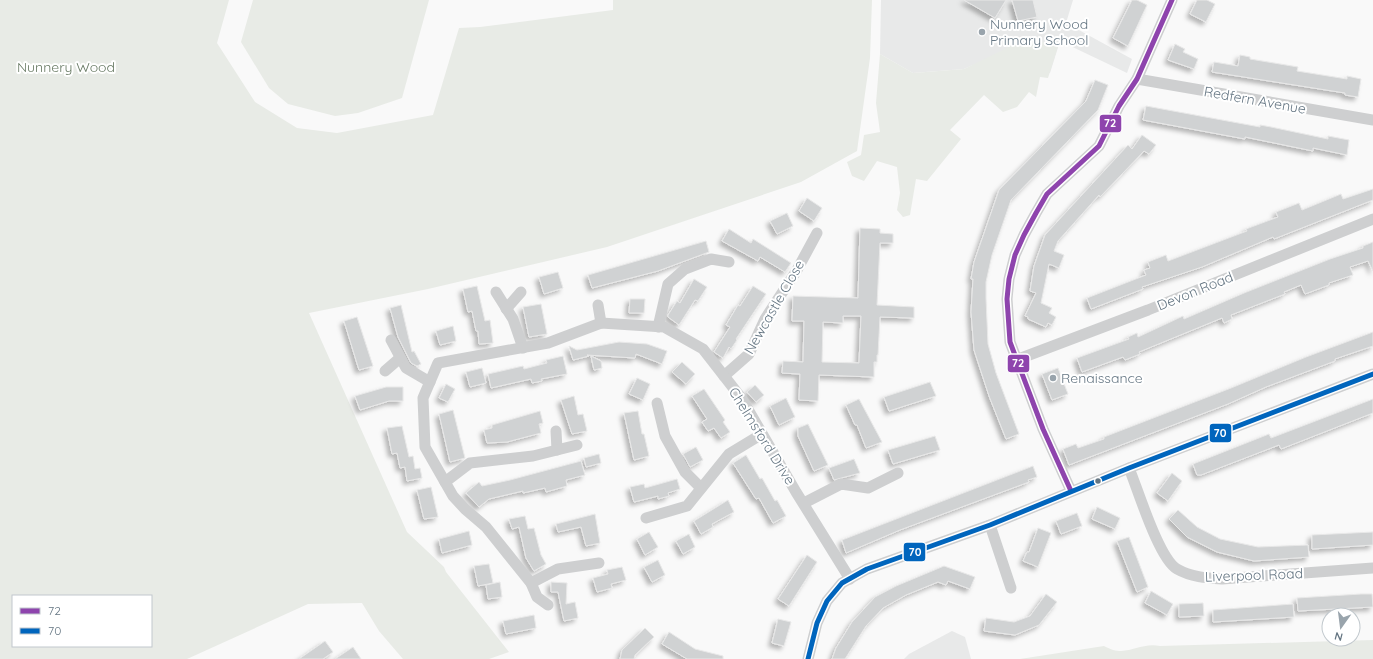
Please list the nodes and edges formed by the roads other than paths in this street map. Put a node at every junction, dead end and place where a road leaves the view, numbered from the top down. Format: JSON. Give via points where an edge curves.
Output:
{"nodes":[{"id":1,"x":1172,"y":0,"type":"edge"},
{"id":2,"x":1137,"y":79,"type":"junction"},
{"id":3,"x":1373,"y":120,"type":"edge"},
{"id":4,"x":1373,"y":219,"type":"edge"},
{"id":5,"x":817,"y":232,"type":"dead end"},
{"id":6,"x":729,"y":262,"type":"dead end"},
{"id":7,"x":496,"y":292,"type":"dead end"},
{"id":8,"x":521,"y":292,"type":"dead end"},
{"id":9,"x":598,"y":305,"type":"dead end"},
{"id":10,"x":506,"y":309,"type":"junction"},
{"id":11,"x":601,"y":323,"type":"junction"},
{"id":12,"x":658,"y":327,"type":"junction"},
{"id":13,"x":390,"y":340,"type":"dead end"},
{"id":14,"x":523,"y":348,"type":"junction"},
{"id":15,"x":400,"y":358,"type":"junction"},
{"id":16,"x":1016,"y":360,"type":"junction"},
{"id":17,"x":385,"y":370,"type":"dead end"},
{"id":18,"x":1373,"y":374,"type":"edge"},
{"id":19,"x":724,"y":376,"type":"junction"},
{"id":20,"x":430,"y":382,"type":"junction"},
{"id":21,"x":656,"y":403,"type":"dead end"},
{"id":22,"x":556,"y":430,"type":"dead end"},
{"id":23,"x":762,"y":434,"type":"junction"},
{"id":24,"x":577,"y":445,"type":"dead end"},
{"id":25,"x":557,"y":450,"type":"junction"},
{"id":26,"x":1129,"y":468,"type":"junction"},
{"id":27,"x":898,"y":473,"type":"dead end"},
{"id":28,"x":445,"y":482,"type":"junction"},
{"id":29,"x":701,"y":488,"type":"junction"},
{"id":30,"x":1071,"y":491,"type":"junction"},
{"id":31,"x":804,"y":504,"type":"junction"},
{"id":32,"x":646,"y":518,"type":"dead end"},
{"id":33,"x":990,"y":525,"type":"junction"},
{"id":34,"x":599,"y":563,"type":"dead end"},
{"id":35,"x":1373,"y":568,"type":"edge"},
{"id":36,"x":850,"y":579,"type":"junction"},
{"id":37,"x":531,"y":583,"type":"junction"},
{"id":38,"x":1011,"y":588,"type":"dead end"},
{"id":39,"x":548,"y":605,"type":"dead end"},
{"id":40,"x":808,"y":659,"type":"edge"}],
"edges":[{"from":1,"to":2,"type":"street"},
{"from":2,"to":3,"type":"street","name":"Redfern Avenue"},
{"from":2,"to":16,"type":"street","via":[[1098,146],[1047,194],[1024,235],[1014,262],[1007,299],[1010,342]]},
{"from":4,"to":16,"type":"street","name":"Devon Road"},
{"from":5,"to":19,"type":"street","name":"Newcastle Close","via":[[797,270],[764,319],[749,354]]},
{"from":6,"to":12,"type":"street","via":[[711,259],[685,269],[668,284]]},
{"from":7,"to":10,"type":"street"},
{"from":8,"to":10,"type":"street"},
{"from":9,"to":11,"type":"street"},
{"from":10,"to":14,"type":"street","via":[[513,319]]},
{"from":11,"to":12,"type":"street","name":"Chelmsford Drive"},
{"from":11,"to":14,"type":"street","name":"Chelmsford Drive","via":[[548,343]]},
{"from":12,"to":19,"type":"street","name":"Chelmsford Drive","via":[[664,327],[703,349]]},
{"from":13,"to":15,"type":"street"},
{"from":14,"to":20,"type":"street","name":"Chelmsford Drive","via":[[438,363]]},
{"from":15,"to":17,"type":"street"},
{"from":15,"to":20,"type":"street","via":[[406,368]]},
{"from":16,"to":30,"type":"street"},
{"from":18,"to":26,"type":"street"},
{"from":19,"to":23,"type":"street","name":"Chelmsford Drive","via":[[742,399]]},
{"from":20,"to":28,"type":"street","name":"Chelmsford Drive","via":[[423,398],[425,447]]},
{"from":21,"to":29,"type":"street","via":[[665,436],[685,472]]},
{"from":22,"to":25,"type":"street"},
{"from":23,"to":29,"type":"street","via":[[729,454]]},
{"from":23,"to":31,"type":"street","name":"Chelmsford Drive"},
{"from":24,"to":25,"type":"street"},
{"from":25,"to":28,"type":"street","via":[[533,456],[470,463]]},
{"from":26,"to":30,"type":"street"},
{"from":26,"to":35,"type":"street","name":"Liverpool Road","via":[[1164,556],[1176,569],[1199,578],[1222,579]]},
{"from":27,"to":31,"type":"street","via":[[868,488],[841,484]]},
{"from":28,"to":37,"type":"street","name":"Chelmsford Drive","via":[[464,509],[486,527]]},
{"from":29,"to":32,"type":"street","via":[[686,506]]},
{"from":30,"to":33,"type":"street"},
{"from":31,"to":36,"type":"street","name":"Chelmsford Drive"},
{"from":33,"to":36,"type":"street","via":[[867,570]]},
{"from":33,"to":38,"type":"street"},
{"from":34,"to":37,"type":"street","via":[[558,569]]},
{"from":36,"to":40,"type":"street","via":[[842,583],[827,601],[817,623]]},
{"from":37,"to":39,"type":"street","name":"Chelmsford Drive","via":[[537,597]]}]}
